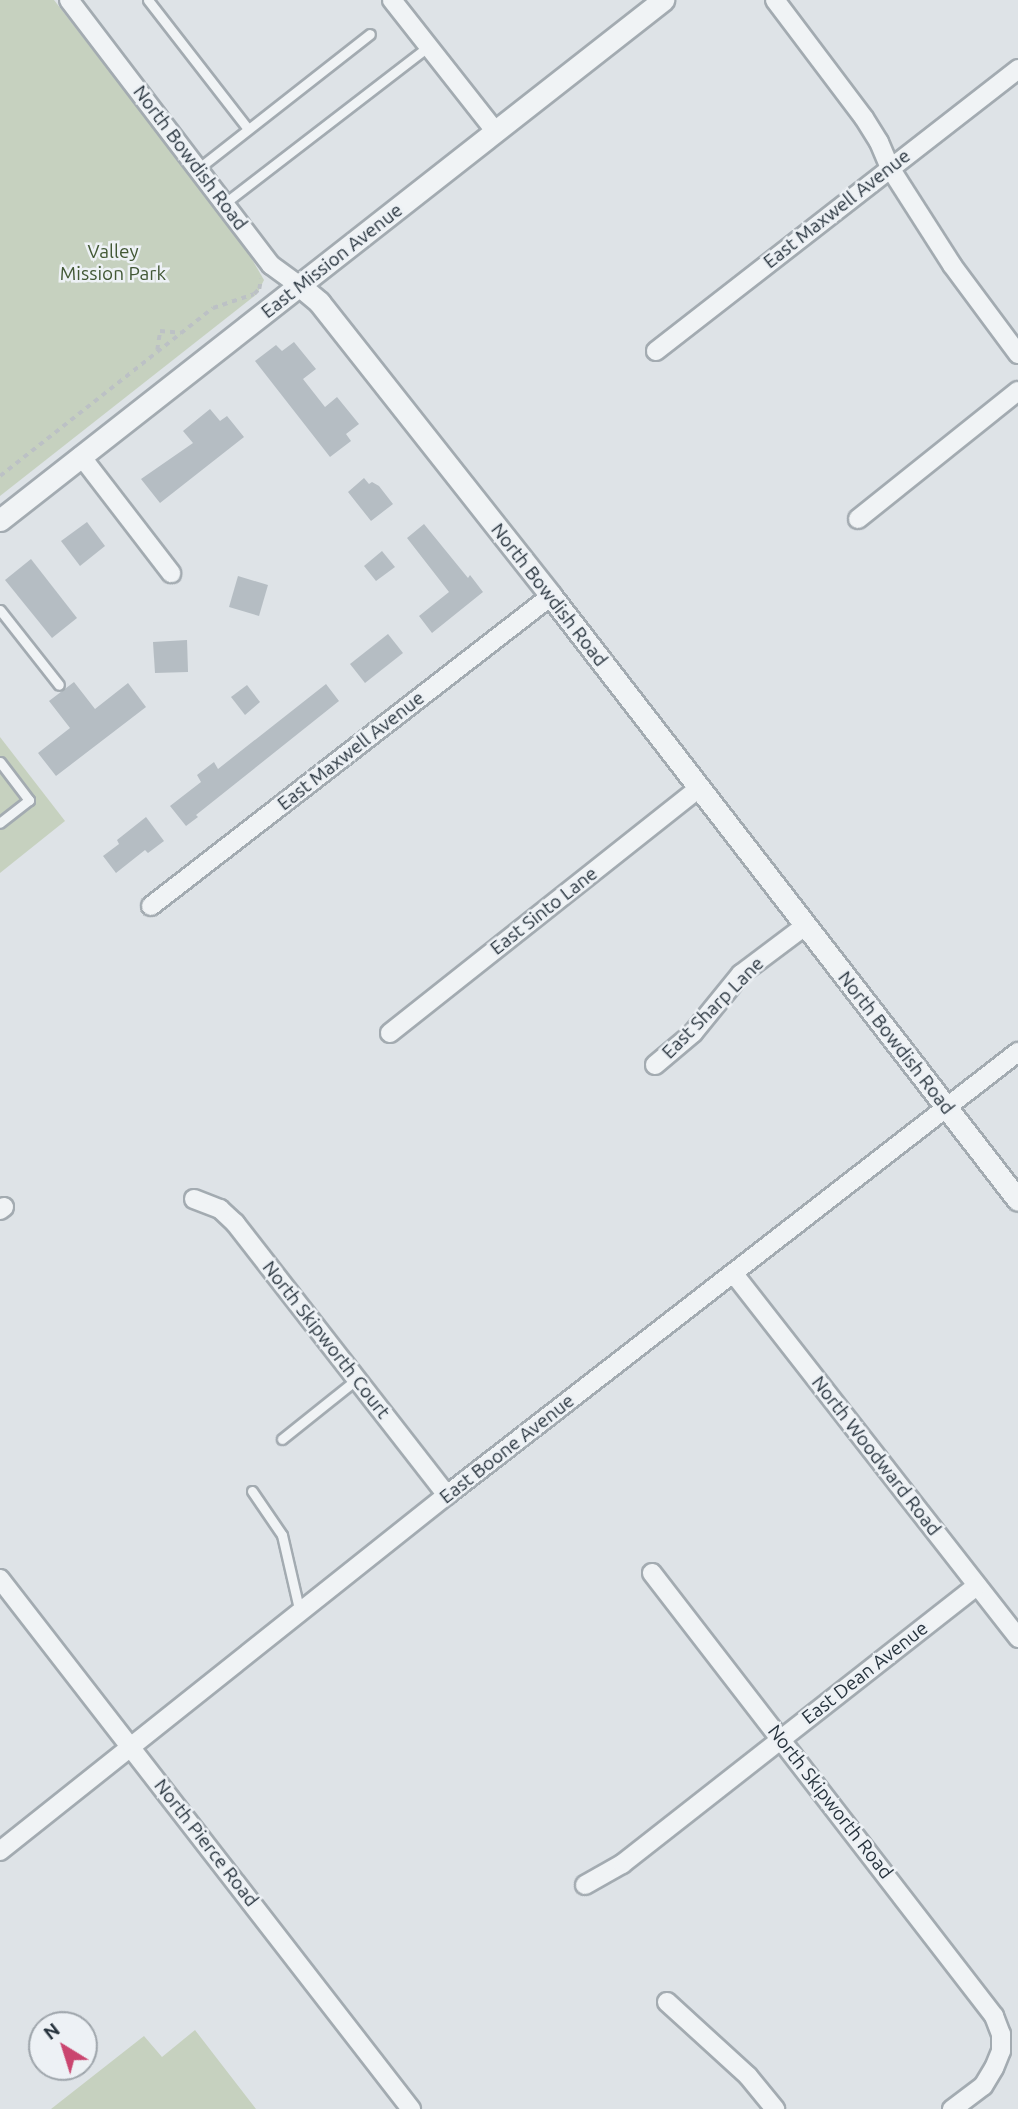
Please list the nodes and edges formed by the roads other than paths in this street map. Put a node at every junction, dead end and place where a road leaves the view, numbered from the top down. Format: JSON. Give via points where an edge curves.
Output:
{"nodes":[{"id":1,"x":69,"y":0,"type":"edge"},
{"id":2,"x":148,"y":0,"type":"edge"},
{"id":3,"x":392,"y":0,"type":"edge"},
{"id":4,"x":663,"y":0,"type":"edge"},
{"id":5,"x":775,"y":0,"type":"edge"},
{"id":6,"x":370,"y":34,"type":"dead end"},
{"id":7,"x":429,"y":46,"type":"junction"},
{"id":8,"x":1018,"y":69,"type":"edge"},
{"id":9,"x":248,"y":129,"type":"junction"},
{"id":10,"x":496,"y":132,"type":"junction"},
{"id":11,"x":199,"y":168,"type":"junction"},
{"id":12,"x":890,"y":168,"type":"junction"},
{"id":13,"x":225,"y":203,"type":"junction"},
{"id":14,"x":300,"y":286,"type":"junction"},
{"id":15,"x":656,"y":351,"type":"dead end"},
{"id":16,"x":1018,"y":354,"type":"edge"},
{"id":17,"x":1018,"y":391,"type":"edge"},
{"id":18,"x":81,"y":456,"type":"junction"},
{"id":19,"x":858,"y":519,"type":"dead end"},
{"id":20,"x":0,"y":520,"type":"edge"},
{"id":21,"x":172,"y":573,"type":"dead end"},
{"id":22,"x":551,"y":596,"type":"junction"},
{"id":23,"x":0,"y":610,"type":"edge"},
{"id":24,"x":59,"y":685,"type":"dead end"},
{"id":25,"x":0,"y":762,"type":"edge"},
{"id":26,"x":699,"y":788,"type":"junction"},
{"id":27,"x":0,"y":823,"type":"edge"},
{"id":28,"x":151,"y":906,"type":"dead end"},
{"id":29,"x":805,"y":926,"type":"junction"},
{"id":30,"x":390,"y":1033,"type":"dead end"},
{"id":31,"x":1018,"y":1052,"type":"edge"},
{"id":32,"x":654,"y":1065,"type":"dead end"},
{"id":33,"x":946,"y":1108,"type":"junction"},
{"id":34,"x":194,"y":1199,"type":"dead end"},
{"id":35,"x":1018,"y":1200,"type":"edge"},
{"id":36,"x":734,"y":1274,"type":"junction"},
{"id":37,"x":357,"y":1379,"type":"junction"},
{"id":38,"x":282,"y":1439,"type":"dead end"},
{"id":39,"x":252,"y":1492,"type":"dead end"},
{"id":40,"x":447,"y":1495,"type":"junction"},
{"id":41,"x":652,"y":1573,"type":"dead end"},
{"id":42,"x":0,"y":1578,"type":"edge"},
{"id":43,"x":977,"y":1586,"type":"junction"},
{"id":44,"x":300,"y":1613,"type":"junction"},
{"id":45,"x":1018,"y":1638,"type":"edge"},
{"id":46,"x":781,"y":1740,"type":"junction"},
{"id":47,"x":132,"y":1747,"type":"junction"},
{"id":48,"x":0,"y":1851,"type":"edge"},
{"id":49,"x":585,"y":1885,"type":"dead end"},
{"id":50,"x":667,"y":2002,"type":"dead end"},
{"id":51,"x":411,"y":2109,"type":"edge"},
{"id":52,"x":775,"y":2109,"type":"edge"},
{"id":53,"x":952,"y":2109,"type":"edge"}],
"edges":[{"from":1,"to":11,"type":"street","name":"North Bowdish Road"},
{"from":2,"to":9,"type":"lane"},
{"from":3,"to":7,"type":"street"},
{"from":4,"to":10,"type":"street","name":"East Mission Avenue"},
{"from":5,"to":12,"type":"street","via":[[864,118]]},
{"from":6,"to":9,"type":"lane"},
{"from":7,"to":10,"type":"street"},
{"from":7,"to":13,"type":"lane"},
{"from":8,"to":12,"type":"street","name":"East Maxwell Avenue"},
{"from":9,"to":11,"type":"lane"},
{"from":10,"to":14,"type":"street","name":"East Mission Avenue"},
{"from":11,"to":13,"type":"street","name":"North Bowdish Road"},
{"from":12,"to":15,"type":"street","name":"East Maxwell Avenue"},
{"from":12,"to":16,"type":"street","via":[[952,265]]},
{"from":13,"to":14,"type":"street","name":"North Bowdish Road","via":[[271,265]]},
{"from":14,"to":18,"type":"street","name":"East Mission Avenue"},
{"from":14,"to":22,"type":"street","name":"North Bowdish Road","via":[[319,302]]},
{"from":17,"to":19,"type":"street"},
{"from":18,"to":20,"type":"street","name":"East Mission Avenue"},
{"from":18,"to":21,"type":"street"},
{"from":22,"to":26,"type":"street","name":"North Bowdish Road"},
{"from":22,"to":28,"type":"street","name":"East Maxwell Avenue"},
{"from":23,"to":24,"type":"lane"},
{"from":25,"to":27,"type":"lane","via":[[29,800]]},
{"from":26,"to":29,"type":"street","name":"North Bowdish Road"},
{"from":26,"to":30,"type":"street","name":"East Sinto Lane"},
{"from":29,"to":32,"type":"street","name":"East Sharp Lane","via":[[741,974],[693,1033]]},
{"from":29,"to":33,"type":"street","name":"North Bowdish Road"},
{"from":31,"to":33,"type":"street","name":"East Boone Avenue"},
{"from":33,"to":35,"type":"street","name":"North Bowdish Road"},
{"from":33,"to":36,"type":"street","name":"East Boone Avenue"},
{"from":34,"to":37,"type":"street","name":"North Skipworth Court","via":[[220,1209],[235,1223]]},
{"from":36,"to":40,"type":"street","name":"East Boone Avenue"},
{"from":36,"to":43,"type":"street","name":"North Woodward Road"},
{"from":37,"to":38,"type":"lane"},
{"from":37,"to":40,"type":"street","name":"North Skipworth Court"},
{"from":39,"to":44,"type":"lane","via":[[282,1535]]},
{"from":40,"to":44,"type":"street","name":"East Boone Avenue"},
{"from":41,"to":46,"type":"street","name":"North Skipworth Road"},
{"from":42,"to":47,"type":"street","name":"North Pierce Road"},
{"from":43,"to":45,"type":"street","name":"North Woodward Road"},
{"from":43,"to":46,"type":"street","name":"East Dean Avenue"},
{"from":44,"to":47,"type":"street","name":"East Boone Avenue"},
{"from":46,"to":49,"type":"street","name":"East Dean Avenue","via":[[622,1864]]},
{"from":46,"to":53,"type":"street","name":"North Skipworth Road","via":[[984,1999],[1001,2034],[1001,2051],[983,2086]]},
{"from":47,"to":48,"type":"street","name":"East Boone Avenue"},
{"from":47,"to":51,"type":"street","name":"North Pierce Road"},
{"from":50,"to":52,"type":"street","via":[[748,2076]]}]}
